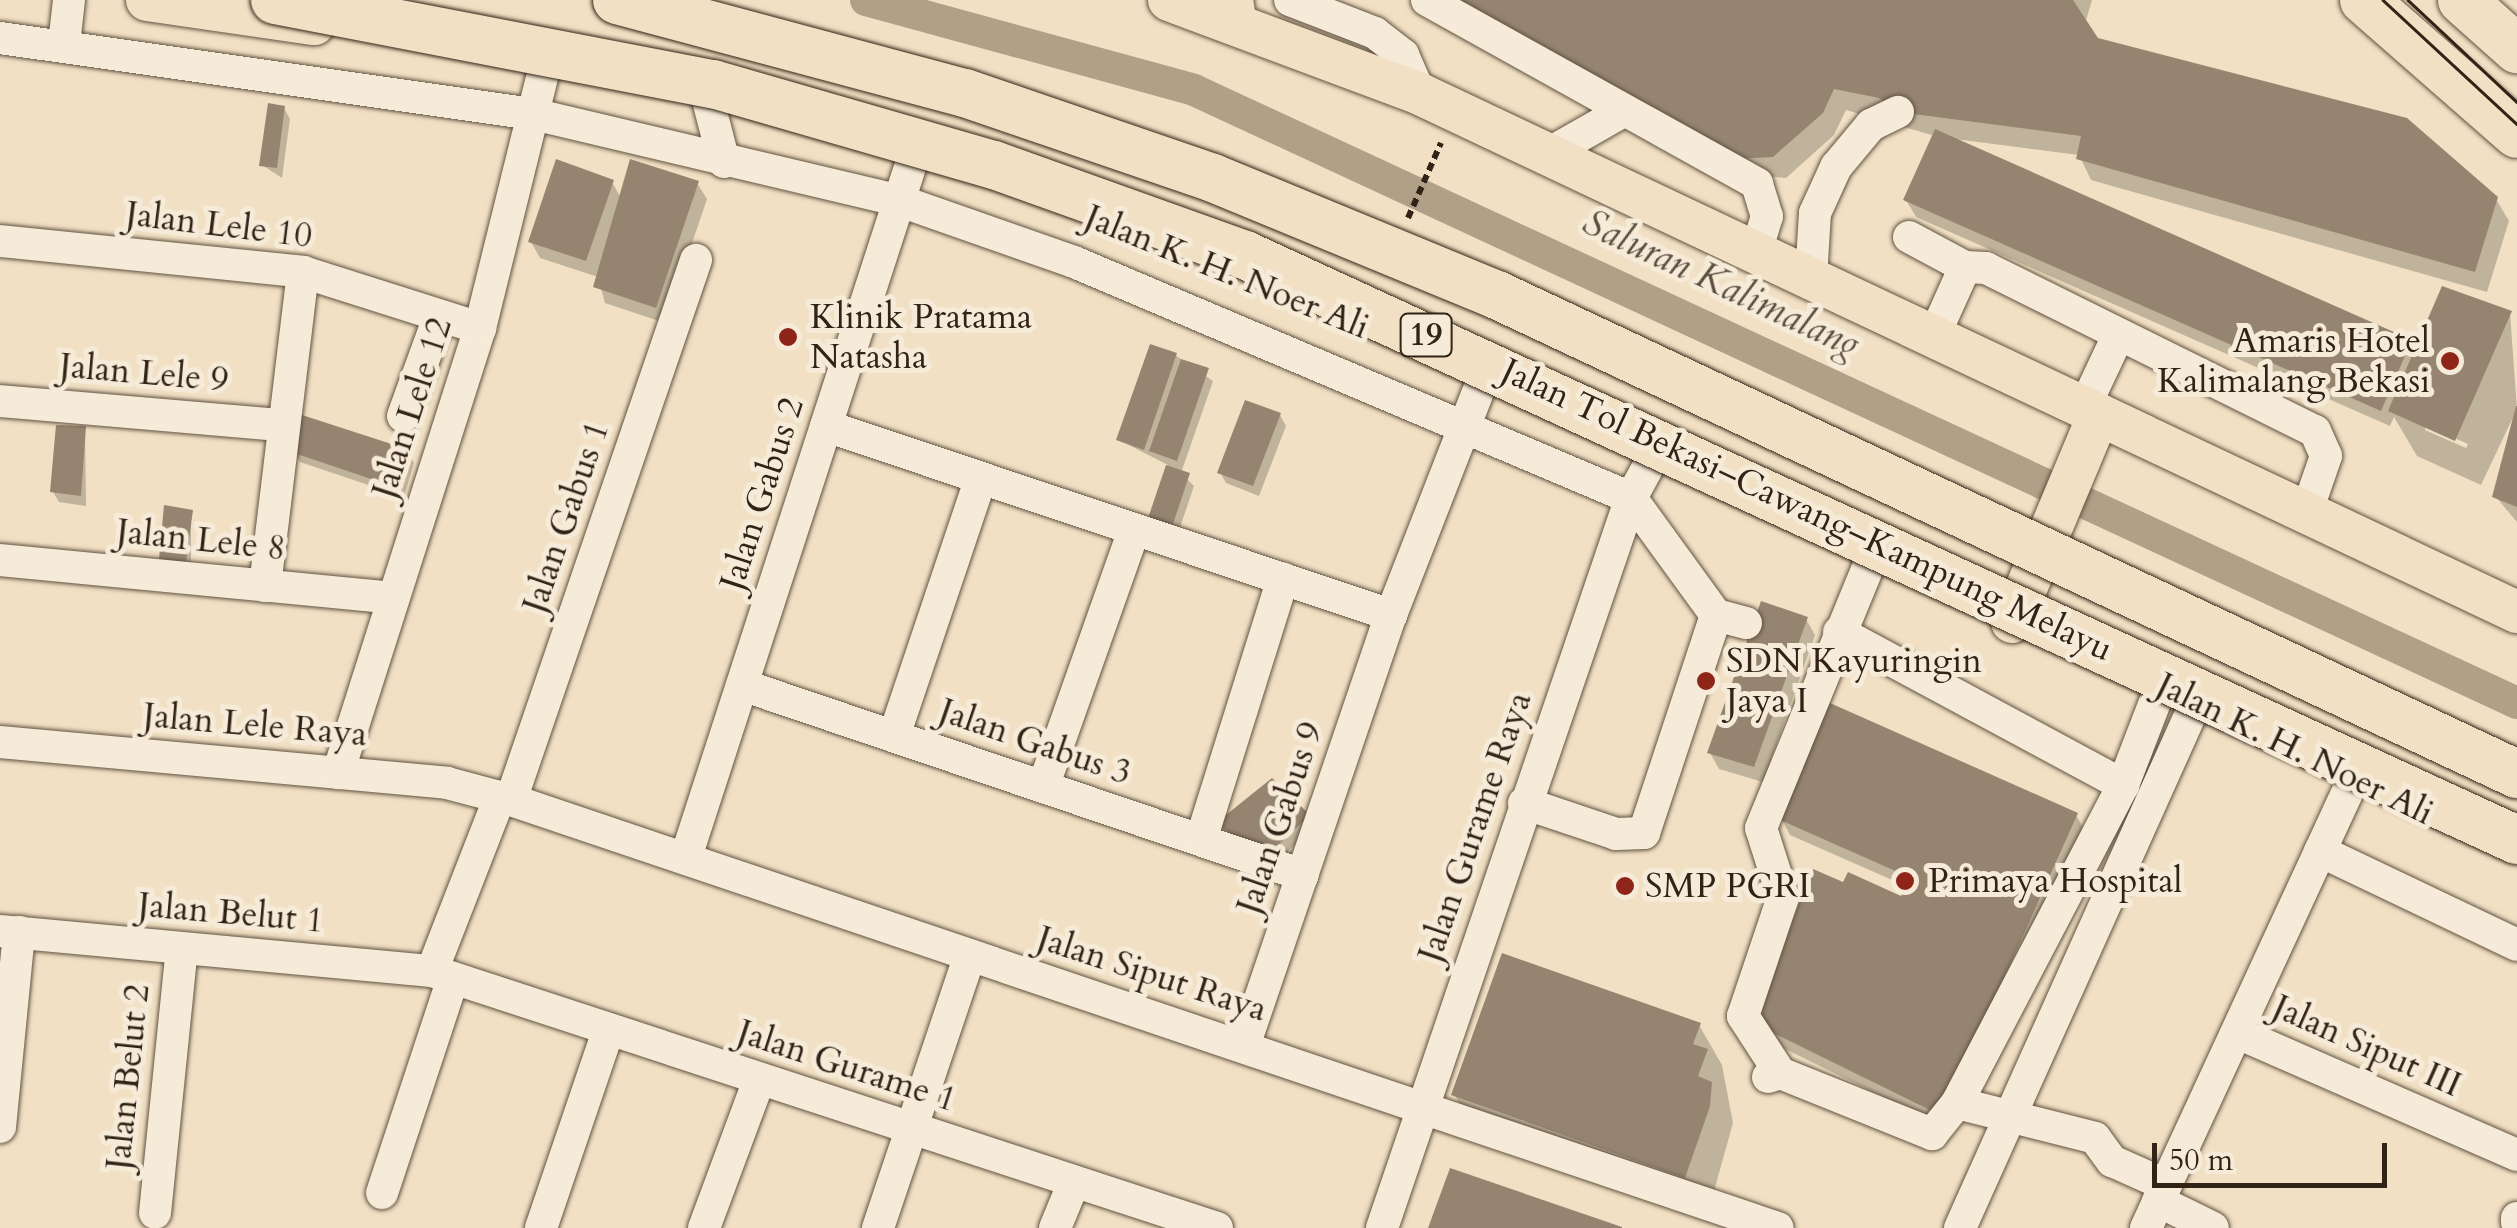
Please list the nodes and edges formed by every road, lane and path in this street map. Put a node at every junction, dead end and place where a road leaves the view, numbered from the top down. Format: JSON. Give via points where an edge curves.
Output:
{"nodes":[{"id":1,"x":68,"y":0,"type":"edge"},
{"id":2,"x":275,"y":0,"type":"edge"},
{"id":3,"x":618,"y":0,"type":"edge"},
{"id":4,"x":1169,"y":0,"type":"edge"},
{"id":5,"x":1290,"y":0,"type":"edge"},
{"id":6,"x":1427,"y":0,"type":"edge"},
{"id":7,"x":2364,"y":0,"type":"edge"},
{"id":8,"x":2462,"y":0,"type":"edge"},
{"id":9,"x":155,"y":1,"type":"edge"},
{"id":10,"x":1230,"y":10,"type":"edge"},
{"id":11,"x":0,"y":38,"type":"edge"},
{"id":12,"x":64,"y":44,"type":"junction"},
{"id":13,"x":2517,"y":50,"type":"edge"},
{"id":14,"x":156,"y":55,"type":"junction"},
{"id":15,"x":546,"y":62,"type":"junction"},
{"id":16,"x":1420,"y":94,"type":"junction"},
{"id":17,"x":708,"y":100,"type":"junction"},
{"id":18,"x":533,"y":114,"type":"junction"},
{"id":19,"x":1620,"y":114,"type":"junction"},
{"id":20,"x":1448,"y":128,"type":"dead end"},
{"id":21,"x":2517,"y":134,"type":"edge"},
{"id":22,"x":1548,"y":154,"type":"junction"},
{"id":23,"x":913,"y":158,"type":"junction"},
{"id":24,"x":724,"y":162,"type":"junction"},
{"id":25,"x":900,"y":201,"type":"junction"},
{"id":26,"x":1766,"y":205,"type":"junction"},
{"id":27,"x":1801,"y":210,"type":"junction"},
{"id":28,"x":1401,"y":234,"type":"dead end"},
{"id":29,"x":1909,"y":237,"type":"dead end"},
{"id":30,"x":0,"y":241,"type":"edge"},
{"id":31,"x":696,"y":260,"type":"dead end"},
{"id":32,"x":1785,"y":266,"type":"junction"},
{"id":33,"x":1965,"y":267,"type":"junction"},
{"id":34,"x":303,"y":272,"type":"junction"},
{"id":35,"x":438,"y":317,"type":"junction"},
{"id":36,"x":480,"y":328,"type":"junction"},
{"id":37,"x":1934,"y":336,"type":"junction"},
{"id":38,"x":2125,"y":339,"type":"junction"},
{"id":39,"x":1484,"y":377,"type":"junction"},
{"id":40,"x":0,"y":400,"type":"edge"},
{"id":41,"x":403,"y":416,"type":"dead end"},
{"id":42,"x":2086,"y":423,"type":"junction"},
{"id":43,"x":282,"y":425,"type":"junction"},
{"id":44,"x":826,"y":426,"type":"junction"},
{"id":45,"x":1466,"y":426,"type":"junction"},
{"id":46,"x":1654,"y":456,"type":"junction"},
{"id":47,"x":981,"y":478,"type":"junction"},
{"id":48,"x":1631,"y":498,"type":"junction"},
{"id":49,"x":2306,"y":511,"type":"junction"},
{"id":50,"x":1134,"y":530,"type":"junction"},
{"id":51,"x":1872,"y":558,"type":"junction"},
{"id":52,"x":0,"y":560,"type":"edge"},
{"id":53,"x":1283,"y":580,"type":"junction"},
{"id":54,"x":265,"y":586,"type":"junction"},
{"id":55,"x":394,"y":598,"type":"junction"},
{"id":56,"x":2517,"y":612,"type":"edge"},
{"id":57,"x":1391,"y":616,"type":"junction"},
{"id":58,"x":2002,"y":617,"type":"junction"},
{"id":59,"x":1839,"y":632,"type":"junction"},
{"id":60,"x":742,"y":685,"type":"junction"},
{"id":61,"x":2180,"y":692,"type":"junction"},
{"id":62,"x":894,"y":736,"type":"junction"},
{"id":63,"x":0,"y":742,"type":"edge"},
{"id":64,"x":338,"y":773,"type":"junction"},
{"id":65,"x":2517,"y":774,"type":"edge"},
{"id":66,"x":2354,"y":778,"type":"junction"},
{"id":67,"x":2123,"y":785,"type":"junction"},
{"id":68,"x":1044,"y":787,"type":"junction"},
{"id":69,"x":506,"y":798,"type":"junction"},
{"id":70,"x":1524,"y":803,"type":"junction"},
{"id":71,"x":1201,"y":840,"type":"junction"},
{"id":72,"x":2517,"y":840,"type":"edge"},
{"id":73,"x":2320,"y":852,"type":"junction"},
{"id":74,"x":687,"y":854,"type":"junction"},
{"id":75,"x":2517,"y":856,"type":"edge"},
{"id":76,"x":1303,"y":875,"type":"junction"},
{"id":77,"x":10,"y":932,"type":"edge"},
{"id":78,"x":2517,"y":945,"type":"edge"},
{"id":79,"x":182,"y":949,"type":"junction"},
{"id":80,"x":970,"y":955,"type":"junction"},
{"id":81,"x":442,"y":976,"type":"junction"},
{"id":82,"x":608,"y":1031,"type":"junction"},
{"id":83,"x":2240,"y":1034,"type":"junction"},
{"id":84,"x":1244,"y":1046,"type":"junction"},
{"id":85,"x":759,"y":1080,"type":"junction"},
{"id":86,"x":1958,"y":1103,"type":"junction"},
{"id":87,"x":1422,"y":1106,"type":"junction"},
{"id":88,"x":2010,"y":1121,"type":"junction"},
{"id":89,"x":0,"y":1128,"type":"edge"},
{"id":90,"x":912,"y":1129,"type":"junction"},
{"id":91,"x":2517,"y":1155,"type":"edge"},
{"id":92,"x":1074,"y":1182,"type":"junction"},
{"id":93,"x":382,"y":1192,"type":"dead end"},
{"id":94,"x":2156,"y":1205,"type":"edge"},
{"id":95,"x":155,"y":1213,"type":"dead end"},
{"id":96,"x":1196,"y":1225,"type":"edge"},
{"id":97,"x":541,"y":1228,"type":"edge"},
{"id":98,"x":704,"y":1228,"type":"edge"},
{"id":99,"x":878,"y":1228,"type":"edge"},
{"id":100,"x":1055,"y":1228,"type":"edge"},
{"id":101,"x":1382,"y":1228,"type":"edge"},
{"id":102,"x":1778,"y":1228,"type":"edge"},
{"id":103,"x":1960,"y":1228,"type":"edge"},
{"id":104,"x":2214,"y":1228,"type":"edge"}],
"edges":[{"from":1,"to":12,"type":"street"},
{"from":2,"to":72,"type":"highway","name":"Jalan Tol Bekasi–Cawang–Kampung Melayu","number":"19","bridge":true,"via":[[712,84],[994,165],[1246,255]]},
{"from":3,"to":65,"type":"highway","name":"Jalan Tol Bekasi–Cawang–Kampung Melayu","number":"19","bridge":true,"via":[[965,92],[1213,178],[1497,295]]},
{"from":4,"to":10,"type":"main road"},
{"from":5,"to":16,"type":"street","via":[[1375,33],[1403,55]]},
{"from":6,"to":19,"type":"street"},
{"from":7,"to":21,"type":"highway"},
{"from":8,"to":13,"type":"highway"},
{"from":9,"to":14,"type":"street"},
{"from":9,"to":15,"type":"main road","name":"Jalan K. H. Noer Ali"},
{"from":10,"to":16,"type":"main road"},
{"from":11,"to":12,"type":"street"},
{"from":12,"to":14,"type":"street"},
{"from":14,"to":18,"type":"street"},
{"from":15,"to":17,"type":"main road","name":"Jalan K. H. Noer Ali"},
{"from":15,"to":18,"type":"street","name":"Jalan Lele 12"},
{"from":16,"to":22,"type":"main road"},
{"from":17,"to":23,"type":"main road","name":"Jalan K. H. Noer Ali"},
{"from":17,"to":24,"type":"street"},
{"from":18,"to":24,"type":"street"},
{"from":18,"to":36,"type":"street","name":"Jalan Lele 12"},
{"from":19,"to":22,"type":"street"},
{"from":19,"to":26,"type":"street","via":[[1757,184]]},
{"from":20,"to":28,"type":"path"},
{"from":22,"to":32,"type":"main road"},
{"from":23,"to":25,"type":"street","name":"Jalan Gabus 2"},
{"from":23,"to":39,"type":"main road","name":"Jalan K. H. Noer Ali","via":[[1116,224]]},
{"from":24,"to":25,"type":"street"},
{"from":25,"to":44,"type":"street","name":"Jalan Gabus 2"},
{"from":25,"to":45,"type":"street","via":[[1074,262]]},
{"from":26,"to":27,"type":"street"},
{"from":26,"to":32,"type":"street"},
{"from":27,"to":32,"type":"street"},
{"from":27,"to":32,"type":"street","via":[[1820,160],[1889,105],[1836,167]]},
{"from":29,"to":33,"type":"street"},
{"from":30,"to":34,"type":"street","name":"Jalan Lele 10"},
{"from":31,"to":69,"type":"street","name":"Jalan Gabus 1"},
{"from":32,"to":37,"type":"main road"},
{"from":33,"to":37,"type":"street"},
{"from":33,"to":38,"type":"street","via":[[1986,268]]},
{"from":34,"to":35,"type":"street","name":"Jalan Lele 10"},
{"from":34,"to":43,"type":"street"},
{"from":35,"to":36,"type":"street","name":"Jalan Lele 10"},
{"from":35,"to":41,"type":"street"},
{"from":36,"to":55,"type":"street","name":"Jalan Lele 12"},
{"from":37,"to":42,"type":"main road"},
{"from":38,"to":42,"type":"street"},
{"from":38,"to":49,"type":"street","via":[[2315,431],[2326,456]]},
{"from":39,"to":45,"type":"street","name":"Jalan Gabus 9"},
{"from":39,"to":46,"type":"main road","name":"Jalan K. H. Noer Ali"},
{"from":40,"to":43,"type":"street","name":"Jalan Lele 9"},
{"from":42,"to":49,"type":"main road"},
{"from":42,"to":58,"type":"main road"},
{"from":43,"to":54,"type":"street"},
{"from":44,"to":47,"type":"street"},
{"from":44,"to":60,"type":"street","name":"Jalan Gabus 2"},
{"from":45,"to":48,"type":"street"},
{"from":45,"to":57,"type":"street","name":"Jalan Gabus 9"},
{"from":46,"to":48,"type":"street","name":"Jalan Gurame Raya"},
{"from":46,"to":51,"type":"main road","name":"Jalan K. H. Noer Ali"},
{"from":47,"to":50,"type":"street"},
{"from":47,"to":62,"type":"street"},
{"from":48,"to":70,"type":"street","name":"Jalan Gurame Raya"},
{"from":48,"to":70,"type":"street","via":[[1731,619],[1644,833],[1616,834]]},
{"from":49,"to":56,"type":"main road"},
{"from":50,"to":53,"type":"street"},
{"from":50,"to":68,"type":"street"},
{"from":51,"to":58,"type":"main road","name":"Jalan K. H. Noer Ali"},
{"from":51,"to":59,"type":"street"},
{"from":52,"to":54,"type":"street","name":"Jalan Lele 8"},
{"from":53,"to":57,"type":"street"},
{"from":53,"to":71,"type":"street"},
{"from":54,"to":55,"type":"street","name":"Jalan Lele 8"},
{"from":55,"to":64,"type":"street","name":"Jalan Lele 12"},
{"from":57,"to":76,"type":"street","name":"Jalan Gabus 9"},
{"from":58,"to":61,"type":"main road","name":"Jalan K. H. Noer Ali"},
{"from":59,"to":67,"type":"street"},
{"from":59,"to":86,"type":"street","via":[[1761,828],[1784,897],[1743,1016],[1774,1075],[1932,1134]]},
{"from":60,"to":62,"type":"street","name":"Jalan Gabus 3"},
{"from":60,"to":74,"type":"street","name":"Jalan Gabus 2"},
{"from":61,"to":66,"type":"main road","name":"Jalan K. H. Noer Ali"},
{"from":61,"to":67,"type":"street"},
{"from":61,"to":88,"type":"street"},
{"from":62,"to":68,"type":"street","name":"Jalan Gabus 3"},
{"from":63,"to":64,"type":"street","name":"Jalan Lele Raya"},
{"from":64,"to":69,"type":"street","name":"Jalan Lele Raya"},
{"from":66,"to":73,"type":"street"},
{"from":66,"to":75,"type":"main road","name":"Jalan K. H. Noer Ali"},
{"from":67,"to":86,"type":"street"},
{"from":68,"to":71,"type":"street","name":"Jalan Gabus 3"},
{"from":69,"to":74,"type":"street","name":"Jalan Siput Raya"},
{"from":69,"to":81,"type":"street","name":"Jalan Gabus 1"},
{"from":70,"to":87,"type":"street","name":"Jalan Gurame Raya"},
{"from":71,"to":76,"type":"street","name":"Jalan Gabus 3"},
{"from":73,"to":78,"type":"street"},
{"from":73,"to":83,"type":"street"},
{"from":74,"to":80,"type":"street","name":"Jalan Siput Raya"},
{"from":76,"to":84,"type":"street","name":"Jalan Gabus 9"},
{"from":77,"to":79,"type":"street","name":"Jalan Belut 1"},
{"from":77,"to":89,"type":"street"},
{"from":79,"to":81,"type":"street","name":"Jalan Belut 1"},
{"from":79,"to":95,"type":"street","name":"Jalan Belut 2"},
{"from":80,"to":84,"type":"street","name":"Jalan Siput Raya"},
{"from":80,"to":90,"type":"street"},
{"from":81,"to":82,"type":"street","name":"Jalan Gurame 1"},
{"from":81,"to":93,"type":"street","name":"Jalan Gabus 1"},
{"from":82,"to":85,"type":"street","name":"Jalan Gurame 1"},
{"from":82,"to":97,"type":"street"},
{"from":83,"to":91,"type":"street","name":"Jalan Siput III"},
{"from":83,"to":94,"type":"street"},
{"from":84,"to":87,"type":"street","name":"Jalan Siput Raya"},
{"from":85,"to":90,"type":"street","name":"Jalan Gurame 1"},
{"from":85,"to":98,"type":"street"},
{"from":86,"to":88,"type":"street"},
{"from":87,"to":101,"type":"street","name":"Jalan Gurame Raya"},
{"from":87,"to":102,"type":"street","name":"Jalan Siput Raya"},
{"from":88,"to":94,"type":"street","via":[[2095,1138]]},
{"from":88,"to":103,"type":"street"},
{"from":90,"to":92,"type":"street","name":"Jalan Gurame 1"},
{"from":90,"to":99,"type":"street"},
{"from":92,"to":96,"type":"street","name":"Jalan Gurame 1"},
{"from":92,"to":100,"type":"street"},
{"from":94,"to":104,"type":"street"}]}
